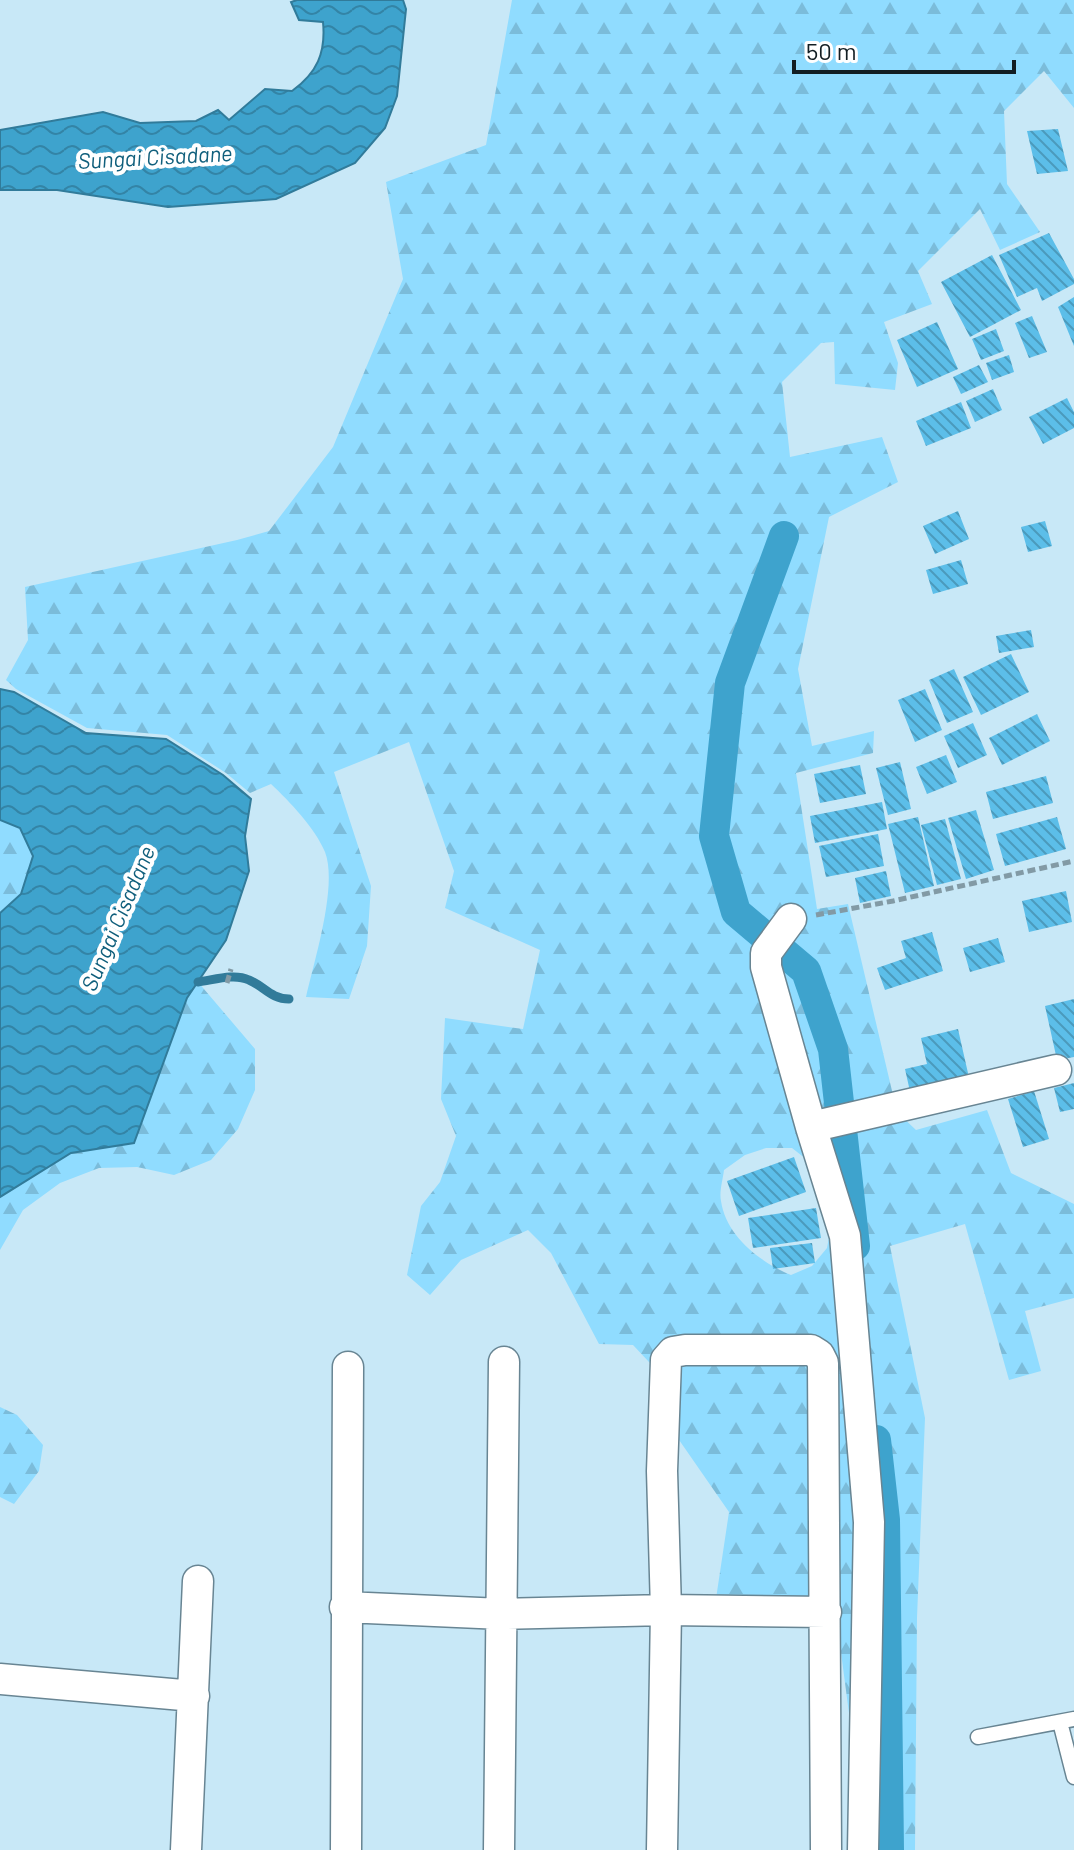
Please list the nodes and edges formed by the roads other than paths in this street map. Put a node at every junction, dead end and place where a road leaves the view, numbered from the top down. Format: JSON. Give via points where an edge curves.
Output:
{"nodes":[{"id":1,"x":791,"y":919,"type":"road end"},
{"id":2,"x":1056,"y":1070,"type":"dead end"},
{"id":3,"x":816,"y":1125,"type":"junction"},
{"id":4,"x":504,"y":1362,"type":"dead end"},
{"id":5,"x":348,"y":1367,"type":"dead end"},
{"id":6,"x":198,"y":1581,"type":"dead end"},
{"id":7,"x":345,"y":1607,"type":"junction"},
{"id":8,"x":666,"y":1610,"type":"junction"},
{"id":9,"x":826,"y":1612,"type":"junction"},
{"id":10,"x":502,"y":1614,"type":"junction"},
{"id":11,"x":0,"y":1679,"type":"edge"},
{"id":12,"x":194,"y":1696,"type":"junction"},
{"id":13,"x":1067,"y":1720,"type":"edge"},
{"id":14,"x":978,"y":1737,"type":"dead end"},
{"id":15,"x":1074,"y":1777,"type":"edge"},
{"id":16,"x":186,"y":1850,"type":"edge"},
{"id":17,"x":346,"y":1850,"type":"edge"},
{"id":18,"x":499,"y":1850,"type":"edge"},
{"id":19,"x":662,"y":1850,"type":"edge"},
{"id":20,"x":826,"y":1850,"type":"edge"},
{"id":21,"x":863,"y":1850,"type":"edge"}],
"edges":[{"from":1,"to":3,"type":"street","via":[[766,953],[766,967]]},
{"from":2,"to":3,"type":"street"},
{"from":3,"to":21,"type":"street","via":[[845,1231],[867,1486]]},
{"from":4,"to":10,"type":"street"},
{"from":5,"to":7,"type":"street"},
{"from":6,"to":12,"type":"street"},
{"from":7,"to":10,"type":"street"},
{"from":7,"to":17,"type":"street"},
{"from":8,"to":9,"type":"street"},
{"from":8,"to":9,"type":"street","via":[[666,1360],[685,1350],[811,1350],[823,1363]]},
{"from":8,"to":10,"type":"street"},
{"from":8,"to":19,"type":"street"},
{"from":9,"to":20,"type":"street"},
{"from":10,"to":18,"type":"street"},
{"from":11,"to":12,"type":"street"},
{"from":12,"to":16,"type":"street"},
{"from":13,"to":14,"type":"lane"},
{"from":13,"to":15,"type":"lane"}]}
